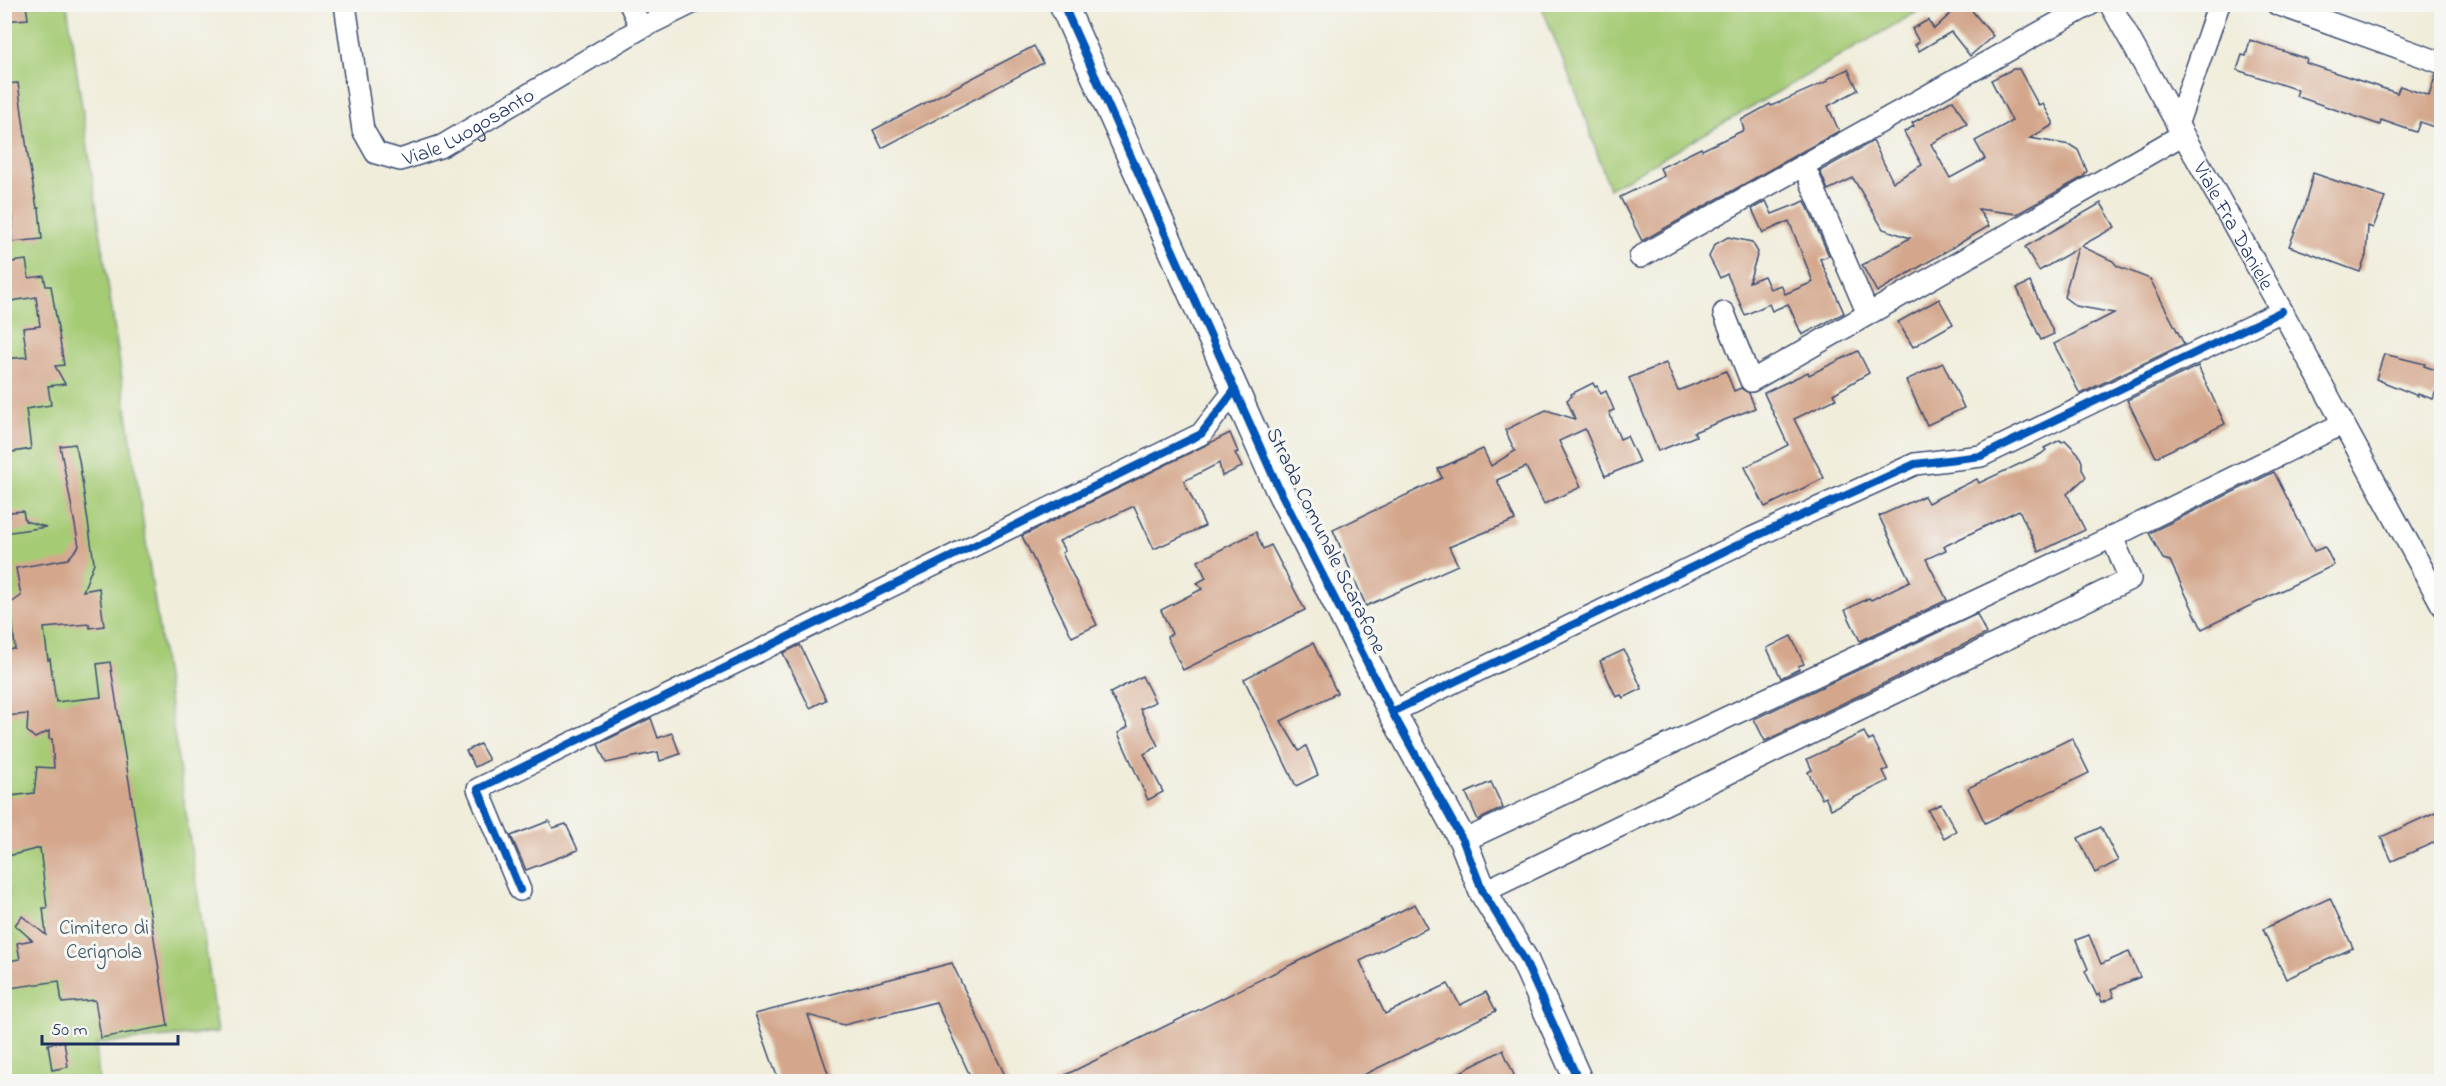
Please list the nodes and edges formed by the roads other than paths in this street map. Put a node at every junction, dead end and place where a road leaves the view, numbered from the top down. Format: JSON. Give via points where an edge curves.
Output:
{"nodes":[{"id":1,"x":345,"y":4,"type":"edge"},
{"id":2,"x":630,"y":4,"type":"edge"},
{"id":3,"x":690,"y":4,"type":"edge"},
{"id":4,"x":1063,"y":4,"type":"edge"},
{"id":5,"x":2091,"y":4,"type":"edge"},
{"id":6,"x":2110,"y":4,"type":"edge"},
{"id":7,"x":2219,"y":4,"type":"edge"},
{"id":8,"x":2277,"y":4,"type":"edge"},
{"id":9,"x":641,"y":28,"type":"junction"},
{"id":10,"x":2442,"y":63,"type":"edge"},
{"id":11,"x":2156,"y":88,"type":"junction"},
{"id":12,"x":2188,"y":94,"type":"junction"},
{"id":13,"x":2176,"y":123,"type":"junction"},
{"id":14,"x":1804,"y":166,"type":"junction"},
{"id":15,"x":1640,"y":257,"type":"dead end"},
{"id":16,"x":2282,"y":311,"type":"junction"},
{"id":17,"x":1724,"y":313,"type":"dead end"},
{"id":18,"x":1868,"y":314,"type":"junction"},
{"id":19,"x":1235,"y":390,"type":"junction"},
{"id":20,"x":2342,"y":423,"type":"junction"},
{"id":21,"x":2112,"y":537,"type":"junction"},
{"id":22,"x":2442,"y":605,"type":"edge"},
{"id":23,"x":1392,"y":712,"type":"junction"},
{"id":24,"x":1462,"y":841,"type":"junction"},
{"id":25,"x":520,"y":890,"type":"dead end"},
{"id":26,"x":1483,"y":892,"type":"junction"},
{"id":27,"x":1579,"y":1082,"type":"edge"}],
"edges":[{"from":1,"to":9,"type":"street","name":"Viale Luogosanto","via":[[363,130],[376,153],[400,160],[442,146]]},
{"from":2,"to":9,"type":"street"},
{"from":3,"to":9,"type":"street","name":"Viale Luogosanto"},
{"from":4,"to":19,"type":"street","name":"Strada Comunale Scarafone"},
{"from":5,"to":14,"type":"street"},
{"from":6,"to":11,"type":"street","name":"Viale Fra Daniele"},
{"from":7,"to":12,"type":"street"},
{"from":8,"to":10,"type":"street"},
{"from":11,"to":12,"type":"street"},
{"from":11,"to":13,"type":"street","name":"Viale Fra Daniele"},
{"from":12,"to":13,"type":"street"},
{"from":13,"to":16,"type":"street","name":"Viale Fra Daniele"},
{"from":13,"to":18,"type":"street"},
{"from":14,"to":15,"type":"street"},
{"from":14,"to":18,"type":"street"},
{"from":16,"to":20,"type":"street","name":"Viale Fra Daniele"},
{"from":16,"to":23,"type":"street","via":[[1981,456],[1915,464]]},
{"from":17,"to":18,"type":"street","via":[[1751,381]]},
{"from":19,"to":23,"type":"street","name":"Strada Comunale Scarafone","via":[[1278,487]]},
{"from":19,"to":25,"type":"street","via":[[1201,434],[478,789]]},
{"from":20,"to":21,"type":"street"},
{"from":20,"to":22,"type":"street","name":"Viale Fra Daniele"},
{"from":21,"to":24,"type":"street"},
{"from":21,"to":26,"type":"street","via":[[2130,579]]},
{"from":23,"to":24,"type":"street","name":"Strada Comunale Scarafone"},
{"from":24,"to":26,"type":"street","name":"Strada Comunale Scarafone"},
{"from":26,"to":27,"type":"street","name":"Strada Comunale Scarafone","via":[[1524,959]]}]}
